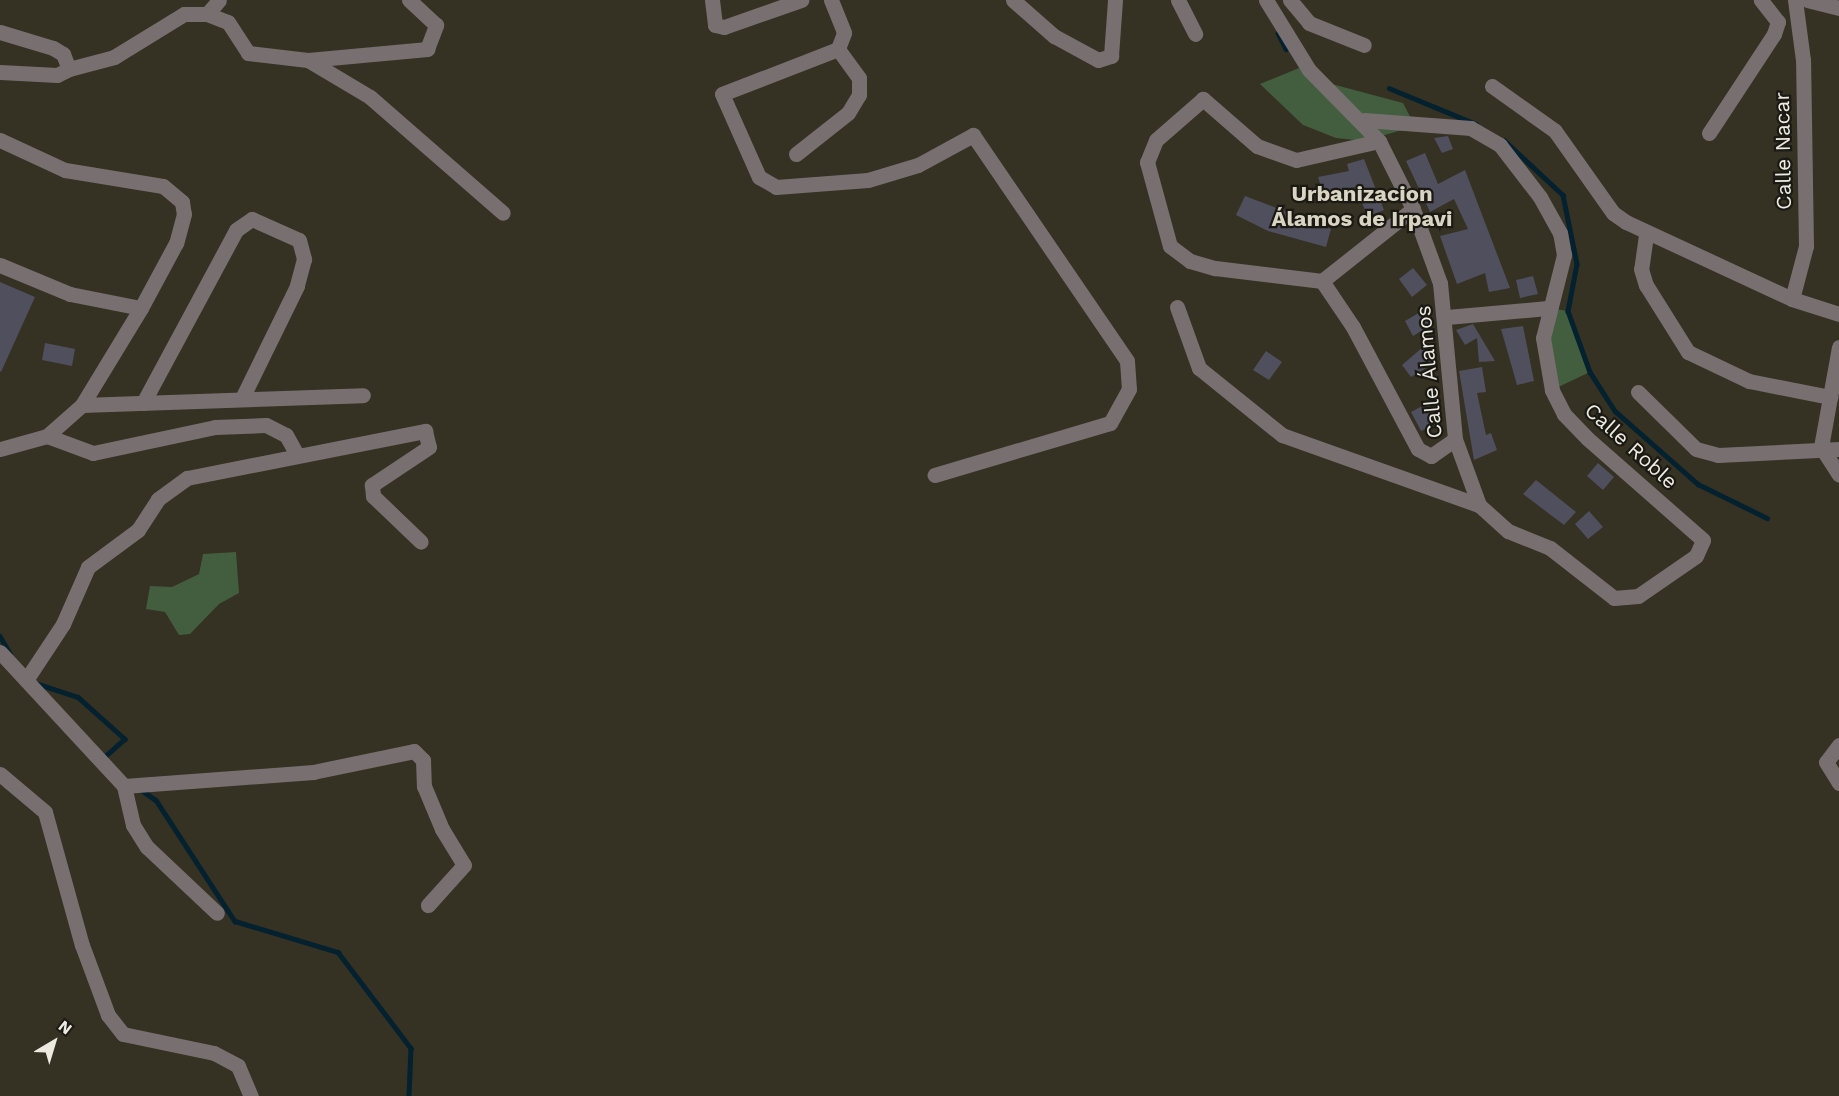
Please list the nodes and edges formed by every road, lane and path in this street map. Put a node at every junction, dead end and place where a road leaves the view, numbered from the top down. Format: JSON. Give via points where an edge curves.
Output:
{"nodes":[{"id":1,"x":219,"y":0,"type":"edge"},
{"id":2,"x":409,"y":0,"type":"edge"},
{"id":3,"x":712,"y":0,"type":"edge"},
{"id":4,"x":801,"y":0,"type":"edge"},
{"id":5,"x":831,"y":0,"type":"edge"},
{"id":6,"x":1016,"y":0,"type":"edge"},
{"id":7,"x":1115,"y":0,"type":"edge"},
{"id":8,"x":1179,"y":0,"type":"edge"},
{"id":9,"x":1266,"y":0,"type":"edge"},
{"id":10,"x":1290,"y":0,"type":"edge"},
{"id":11,"x":1761,"y":0,"type":"edge"},
{"id":12,"x":1795,"y":0,"type":"edge"},
{"id":13,"x":1807,"y":0,"type":"edge"},
{"id":14,"x":1839,"y":8,"type":"edge"},
{"id":15,"x":207,"y":14,"type":"junction"},
{"id":16,"x":0,"y":32,"type":"edge"},
{"id":17,"x":1195,"y":34,"type":"dead end"},
{"id":18,"x":1364,"y":45,"type":"dead end"},
{"id":19,"x":838,"y":49,"type":"junction"},
{"id":20,"x":308,"y":60,"type":"junction"},
{"id":21,"x":69,"y":69,"type":"junction"},
{"id":22,"x":0,"y":72,"type":"edge"},
{"id":23,"x":1492,"y":86,"type":"dead end"},
{"id":24,"x":1364,"y":120,"type":"junction"},
{"id":25,"x":1709,"y":133,"type":"dead end"},
{"id":26,"x":0,"y":140,"type":"edge"},
{"id":27,"x":1379,"y":141,"type":"junction"},
{"id":28,"x":796,"y":154,"type":"dead end"},
{"id":29,"x":1413,"y":209,"type":"junction"},
{"id":30,"x":503,"y":213,"type":"dead end"},
{"id":31,"x":1646,"y":235,"type":"junction"},
{"id":32,"x":0,"y":265,"type":"edge"},
{"id":33,"x":1322,"y":281,"type":"junction"},
{"id":34,"x":1792,"y":299,"type":"junction"},
{"id":35,"x":1177,"y":307,"type":"dead end"},
{"id":36,"x":141,"y":308,"type":"junction"},
{"id":37,"x":1548,"y":308,"type":"junction"},
{"id":38,"x":1839,"y":314,"type":"edge"},
{"id":39,"x":1447,"y":318,"type":"junction"},
{"id":40,"x":1839,"y":347,"type":"edge"},
{"id":41,"x":1638,"y":392,"type":"dead end"},
{"id":42,"x":363,"y":395,"type":"dead end"},
{"id":43,"x":243,"y":396,"type":"junction"},
{"id":44,"x":1830,"y":396,"type":"junction"},
{"id":45,"x":143,"y":403,"type":"junction"},
{"id":46,"x":82,"y":405,"type":"junction"},
{"id":47,"x":47,"y":436,"type":"junction"},
{"id":48,"x":1455,"y":439,"type":"junction"},
{"id":49,"x":1821,"y":447,"type":"junction"},
{"id":50,"x":0,"y":449,"type":"edge"},
{"id":51,"x":1839,"y":449,"type":"edge"},
{"id":52,"x":296,"y":453,"type":"junction"},
{"id":53,"x":935,"y":475,"type":"dead end"},
{"id":54,"x":1839,"y":475,"type":"edge"},
{"id":55,"x":1479,"y":505,"type":"junction"},
{"id":56,"x":422,"y":542,"type":"dead end"},
{"id":57,"x":1627,"y":600,"type":"joint"},
{"id":58,"x":0,"y":652,"type":"edge"},
{"id":59,"x":26,"y":680,"type":"junction"},
{"id":60,"x":1839,"y":745,"type":"edge"},
{"id":61,"x":0,"y":774,"type":"edge"},
{"id":62,"x":1839,"y":783,"type":"edge"},
{"id":63,"x":124,"y":786,"type":"junction"},
{"id":64,"x":428,"y":905,"type":"dead end"},
{"id":65,"x":217,"y":913,"type":"dead end"},
{"id":66,"x":251,"y":1096,"type":"edge"}],
"edges":[{"from":1,"to":15,"type":"street"},
{"from":2,"to":20,"type":"street","via":[[436,25],[427,49]]},
{"from":3,"to":4,"type":"street","via":[[715,25],[724,27]]},
{"from":5,"to":19,"type":"street","via":[[844,33]]},
{"from":6,"to":7,"type":"street","via":[[1054,36],[1098,60],[1111,56]]},
{"from":8,"to":17,"type":"street"},
{"from":9,"to":24,"type":"street","name":"Calle Álamos","via":[[1309,70]]},
{"from":10,"to":18,"type":"street","via":[[1309,22]]},
{"from":11,"to":25,"type":"street","via":[[1778,22],[1774,34]]},
{"from":12,"to":34,"type":"street","name":"Calle Nacar","via":[[1803,60],[1806,246]]},
{"from":13,"to":14,"type":"street"},
{"from":15,"to":20,"type":"street","via":[[228,22],[248,53]]},
{"from":15,"to":21,"type":"street","via":[[184,14],[114,57]]},
{"from":16,"to":21,"type":"street","via":[[53,48],[63,54]]},
{"from":19,"to":28,"type":"street","via":[[860,78],[859,95],[848,113]]},
{"from":19,"to":53,"type":"street","via":[[722,94],[766,184],[868,180],[918,165],[973,135],[1128,360],[1129,389],[1110,423]]},
{"from":20,"to":30,"type":"street","via":[[370,97]]},
{"from":21,"to":22,"type":"street","via":[[57,75]]},
{"from":23,"to":31,"type":"street","via":[[1555,130],[1613,213]]},
{"from":24,"to":27,"type":"street","name":"Calle Álamos"},
{"from":24,"to":37,"type":"street","name":"Calle Roble","via":[[1448,124],[1471,129],[1500,146],[1526,173],[1560,233],[1564,255]]},
{"from":26,"to":36,"type":"street","via":[[65,170],[163,186],[182,202],[176,243]]},
{"from":27,"to":29,"type":"street","name":"Calle Álamos"},
{"from":27,"to":33,"type":"street","via":[[1296,160],[1257,147],[1203,99],[1156,140],[1147,162],[1170,246],[1190,261],[1215,268]]},
{"from":29,"to":33,"type":"street"},
{"from":29,"to":39,"type":"street","name":"Calle Álamos"},
{"from":31,"to":34,"type":"street"},
{"from":31,"to":44,"type":"street","via":[[1641,269],[1646,285],[1688,352],[1749,381]]},
{"from":32,"to":36,"type":"street","via":[[70,294]]},
{"from":33,"to":48,"type":"street","via":[[1353,327],[1418,448],[1431,456]]},
{"from":34,"to":38,"type":"street"},
{"from":35,"to":55,"type":"street","via":[[1199,368],[1282,435]]},
{"from":36,"to":46,"type":"street"},
{"from":37,"to":39,"type":"street"},
{"from":37,"to":57,"type":"street","name":"Calle Roble","via":[[1545,364],[1564,414],[1703,540],[1696,556]]},
{"from":39,"to":48,"type":"street","name":"Calle Álamos"},
{"from":40,"to":44,"type":"street"},
{"from":41,"to":49,"type":"street","via":[[1696,449],[1734,455]]},
{"from":42,"to":43,"type":"street"},
{"from":43,"to":45,"type":"street"},
{"from":43,"to":45,"type":"street","via":[[297,286],[304,253],[292,234],[252,219],[236,230]]},
{"from":44,"to":49,"type":"street"},
{"from":45,"to":46,"type":"street"},
{"from":46,"to":47,"type":"street"},
{"from":47,"to":50,"type":"street"},
{"from":47,"to":52,"type":"street","via":[[93,453],[215,427],[266,425],[286,435]]},
{"from":48,"to":55,"type":"street","name":"Calle Álamos"},
{"from":49,"to":51,"type":"street"},
{"from":49,"to":54,"type":"street"},
{"from":52,"to":56,"type":"street","via":[[425,431],[429,447],[372,485],[373,496]]},
{"from":52,"to":59,"type":"street","via":[[188,478],[172,487],[138,530],[88,567],[63,624]]},
{"from":55,"to":57,"type":"street","name":"Calle Álamos","via":[[1508,531],[1550,548],[1614,598]]},
{"from":58,"to":59,"type":"street"},
{"from":59,"to":63,"type":"street"},
{"from":60,"to":62,"type":"street","via":[[1826,762]]},
{"from":61,"to":66,"type":"street","via":[[45,812],[82,945],[108,1015],[123,1034],[214,1053],[238,1066]]},
{"from":63,"to":64,"type":"street","via":[[313,772],[414,751],[423,760],[424,786],[442,829],[464,865]]},
{"from":63,"to":65,"type":"street","via":[[138,836]]}]}
